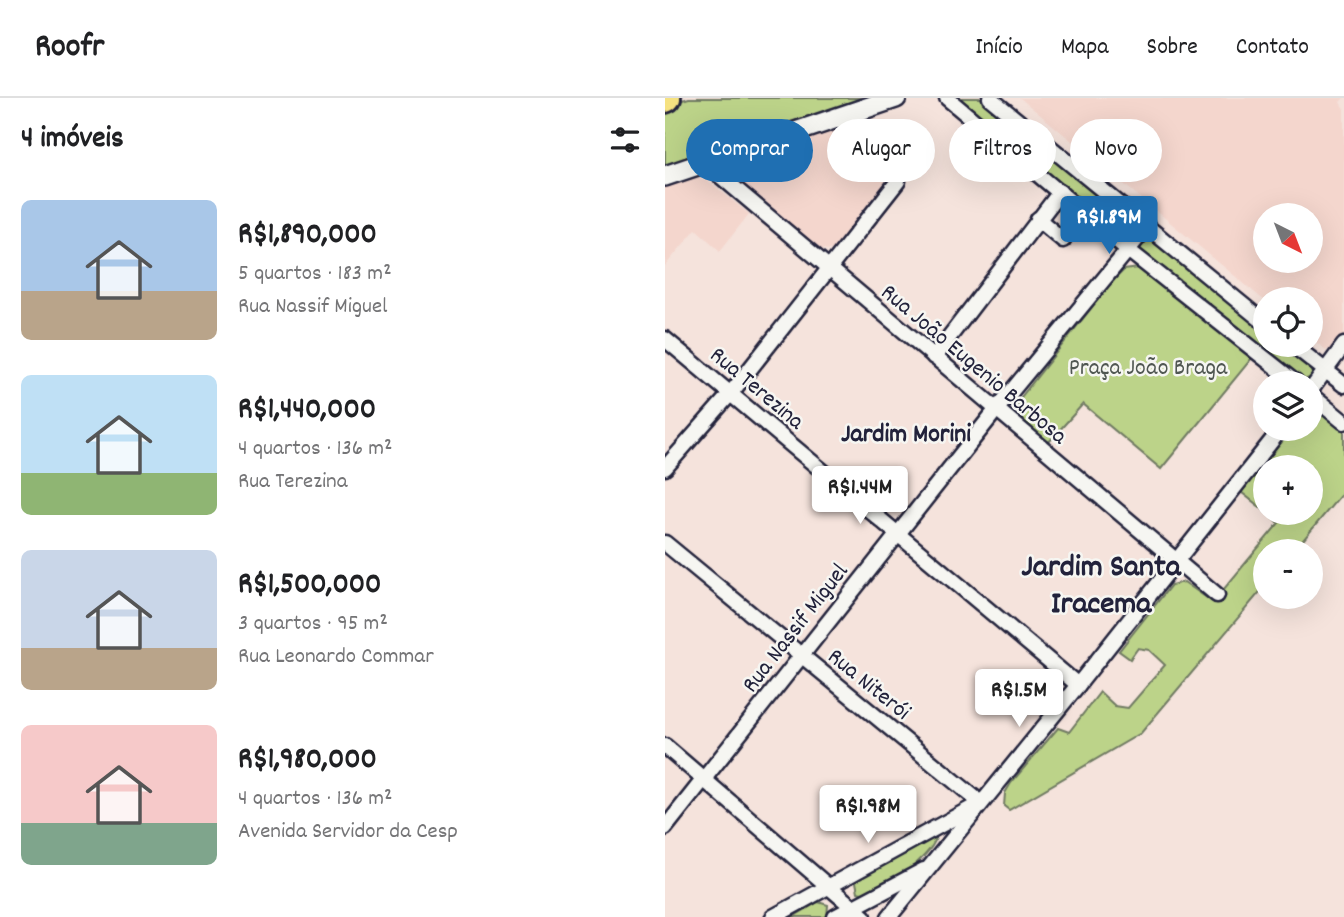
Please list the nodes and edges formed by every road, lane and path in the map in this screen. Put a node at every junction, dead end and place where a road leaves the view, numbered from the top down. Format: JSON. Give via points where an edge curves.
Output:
{"nodes":[{"id":1,"x":896,"y":98,"type":"edge"},
{"id":2,"x":947,"y":98,"type":"edge"},
{"id":3,"x":990,"y":98,"type":"edge"},
{"id":4,"x":813,"y":126,"type":"edge"},
{"id":5,"x":686,"y":169,"type":"edge"},
{"id":6,"x":665,"y":176,"type":"edge"},
{"id":7,"x":727,"y":182,"type":"edge"},
{"id":8,"x":897,"y":182,"type":"edge"},
{"id":9,"x":1060,"y":192,"type":"junction"},
{"id":10,"x":1038,"y":219,"type":"junction"},
{"id":11,"x":1146,"y":228,"type":"junction"},
{"id":12,"x":1063,"y":240,"type":"dead end"},
{"id":13,"x":1128,"y":250,"type":"junction"},
{"id":14,"x":829,"y":270,"type":"junction"},
{"id":15,"x":1253,"y":313,"type":"edge"},
{"id":16,"x":665,"y":339,"type":"edge"},
{"id":17,"x":1344,"y":345,"type":"edge"},
{"id":18,"x":934,"y":357,"type":"junction"},
{"id":19,"x":1308,"y":357,"type":"edge"},
{"id":20,"x":1324,"y":370,"type":"junction"},
{"id":21,"x":1281,"y":371,"type":"edge"},
{"id":22,"x":1344,"y":385,"type":"edge"},
{"id":23,"x":731,"y":393,"type":"junction"},
{"id":24,"x":1323,"y":404,"type":"edge"},
{"id":25,"x":996,"y":410,"type":"junction"},
{"id":26,"x":1344,"y":422,"type":"edge"},
{"id":27,"x":1271,"y":441,"type":"edge"},
{"id":28,"x":665,"y":468,"type":"edge"},
{"id":29,"x":896,"y":534,"type":"junction"},
{"id":30,"x":665,"y":543,"type":"edge"},
{"id":31,"x":1175,"y":562,"type":"junction"},
{"id":32,"x":1217,"y":595,"type":"dead end"},
{"id":33,"x":800,"y":655,"type":"junction"},
{"id":34,"x":1078,"y":685,"type":"junction"},
{"id":35,"x":665,"y":746,"type":"edge"},
{"id":36,"x":705,"y":778,"type":"junction"},
{"id":37,"x":981,"y":803,"type":"junction"},
{"id":38,"x":665,"y":828,"type":"edge"},
{"id":39,"x":928,"y":868,"type":"junction"},
{"id":40,"x":829,"y":886,"type":"junction"},
{"id":41,"x":853,"y":906,"type":"junction"},
{"id":42,"x":773,"y":917,"type":"edge"},
{"id":43,"x":835,"y":917,"type":"edge"},
{"id":44,"x":864,"y":917,"type":"edge"},
{"id":45,"x":889,"y":917,"type":"edge"}],
"edges":[{"from":1,"to":4,"type":"main road"},
{"from":2,"to":9,"type":"street"},
{"from":3,"to":11,"type":"street"},
{"from":5,"to":6,"type":"main road"},
{"from":7,"to":14,"type":"street","name":"Rua João Eugenio Barbosa"},
{"from":8,"to":14,"type":"street"},
{"from":9,"to":10,"type":"street"},
{"from":9,"to":13,"type":"street"},
{"from":10,"to":12,"type":"street"},
{"from":10,"to":18,"type":"street"},
{"from":11,"to":13,"type":"street","name":"Rua Nassif Miguel"},
{"from":11,"to":15,"type":"street"},
{"from":13,"to":21,"type":"street"},
{"from":13,"to":25,"type":"street","name":"Rua Nassif Miguel"},
{"from":14,"to":18,"type":"street","name":"Rua João Eugenio Barbosa"},
{"from":14,"to":23,"type":"street"},
{"from":16,"to":23,"type":"street","name":"Rua Terezina"},
{"from":17,"to":20,"type":"street"},
{"from":18,"to":25,"type":"street","name":"Rua João Eugenio Barbosa"},
{"from":19,"to":20,"type":"street"},
{"from":20,"to":22,"type":"street"},
{"from":23,"to":28,"type":"street"},
{"from":23,"to":29,"type":"street","name":"Rua Terezina"},
{"from":24,"to":26,"type":"street"},
{"from":25,"to":29,"type":"street","name":"Rua Nassif Miguel"},
{"from":25,"to":31,"type":"street","name":"Rua João Eugenio Barbosa"},
{"from":27,"to":31,"type":"street"},
{"from":29,"to":33,"type":"street","name":"Rua Nassif Miguel"},
{"from":29,"to":34,"type":"street","name":"Rua Terezina"},
{"from":30,"to":33,"type":"street","name":"Rua Niterói"},
{"from":31,"to":32,"type":"street","name":"Rua João Eugenio Barbosa"},
{"from":31,"to":34,"type":"street"},
{"from":33,"to":36,"type":"street","name":"Rua Nassif Miguel"},
{"from":33,"to":37,"type":"street","name":"Rua Niterói"},
{"from":34,"to":37,"type":"street"},
{"from":35,"to":36,"type":"street"},
{"from":36,"to":38,"type":"street","name":"Rua Nassif Miguel"},
{"from":36,"to":40,"type":"street"},
{"from":37,"to":39,"type":"street"},
{"from":37,"to":40,"type":"street"},
{"from":39,"to":41,"type":"street"},
{"from":39,"to":45,"type":"street"},
{"from":40,"to":41,"type":"street"},
{"from":40,"to":42,"type":"street"},
{"from":41,"to":43,"type":"street"},
{"from":41,"to":44,"type":"street"}]}
